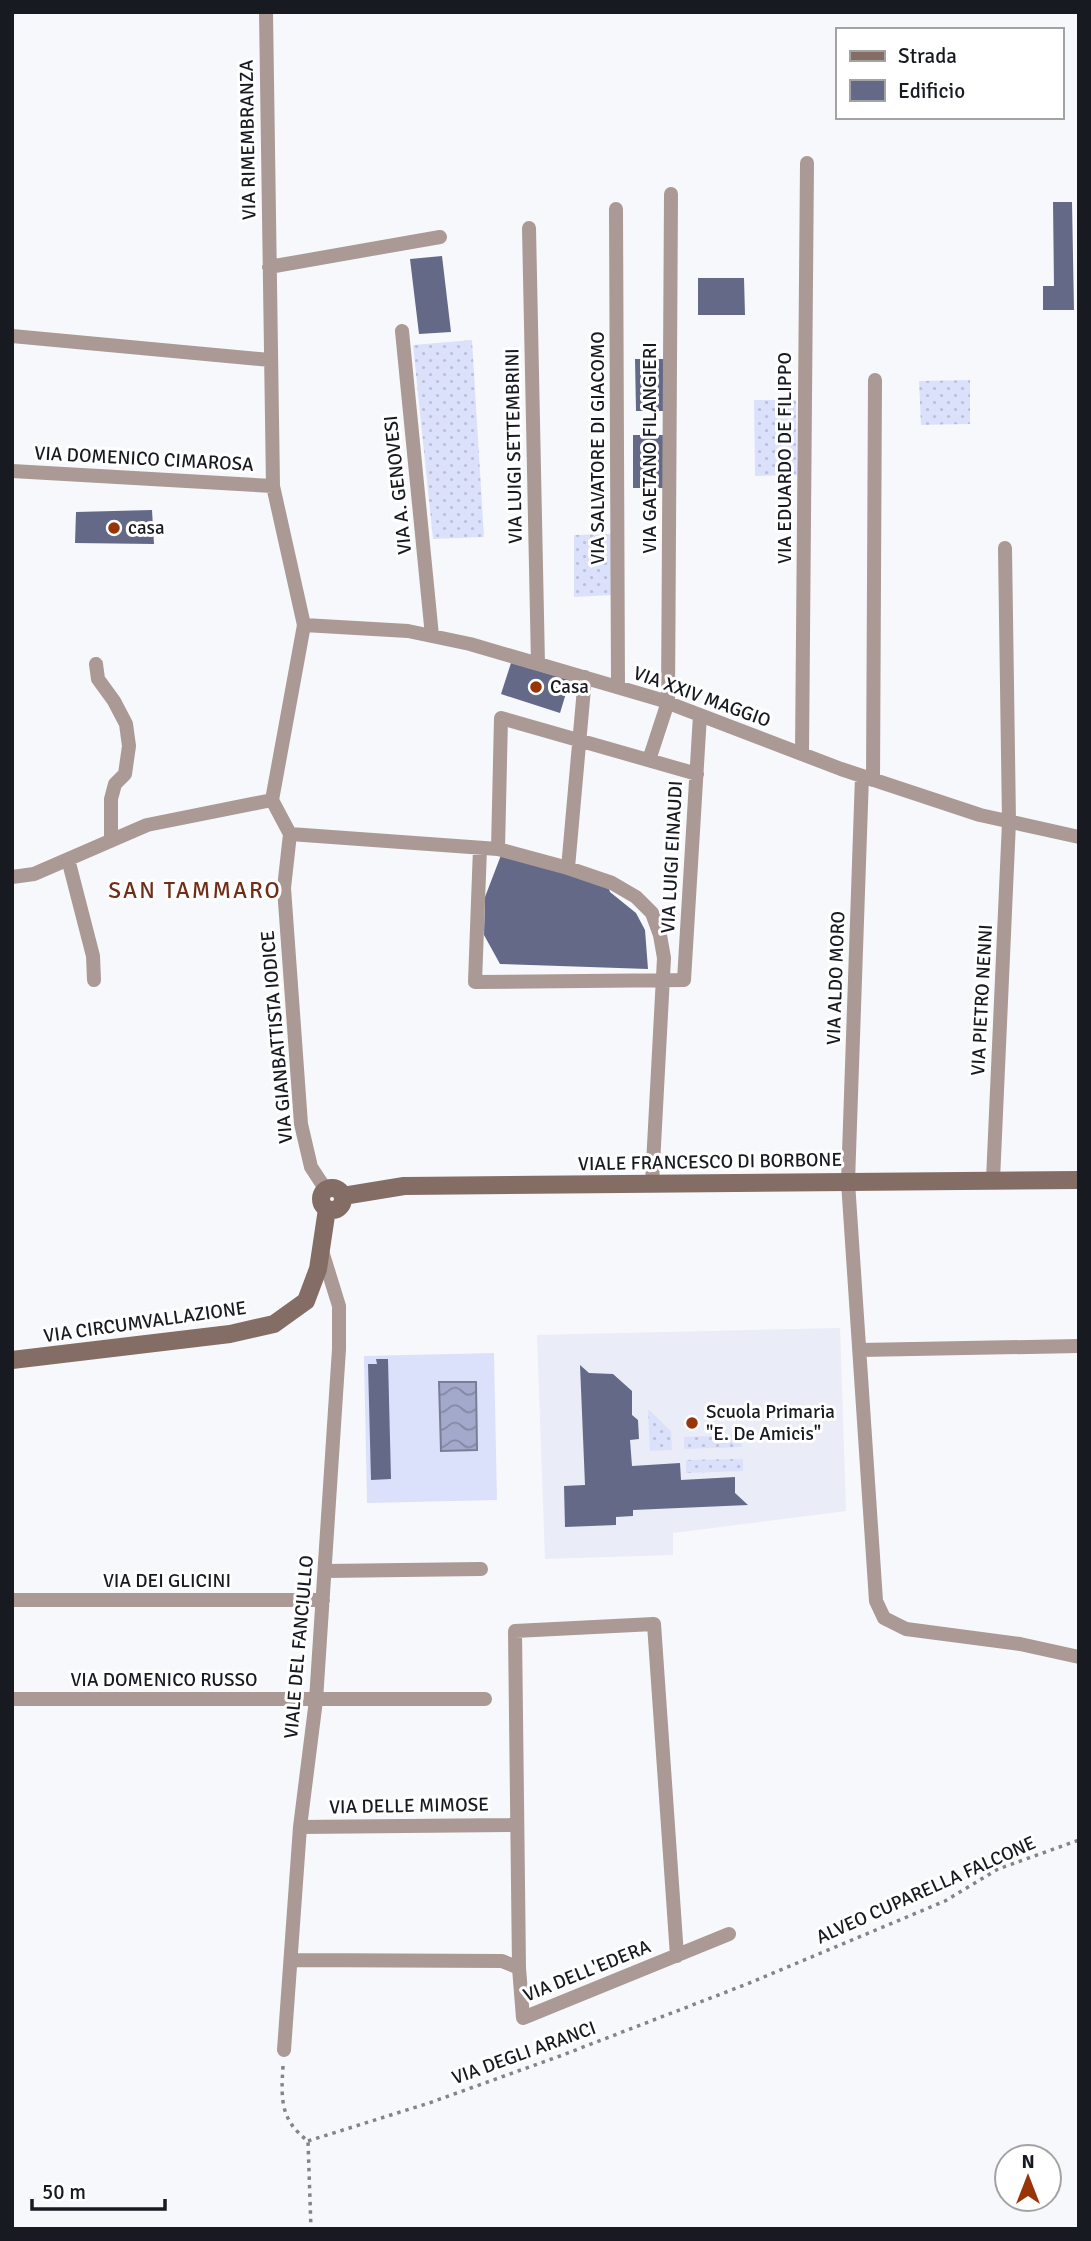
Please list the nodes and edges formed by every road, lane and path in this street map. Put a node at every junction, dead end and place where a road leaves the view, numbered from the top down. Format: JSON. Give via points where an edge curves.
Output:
{"nodes":[{"id":1,"x":266,"y":12,"type":"edge"},
{"id":2,"x":807,"y":163,"type":"dead end"},
{"id":3,"x":671,"y":194,"type":"dead end"},
{"id":4,"x":616,"y":209,"type":"dead end"},
{"id":5,"x":529,"y":228,"type":"dead end"},
{"id":6,"x":440,"y":237,"type":"dead end"},
{"id":7,"x":269,"y":267,"type":"junction"},
{"id":8,"x":402,"y":331,"type":"dead end"},
{"id":9,"x":12,"y":336,"type":"edge"},
{"id":10,"x":270,"y":360,"type":"junction"},
{"id":11,"x":875,"y":380,"type":"dead end"},
{"id":12,"x":12,"y":471,"type":"edge"},
{"id":13,"x":273,"y":486,"type":"junction"},
{"id":14,"x":1005,"y":548,"type":"dead end"},
{"id":15,"x":304,"y":625,"type":"junction"},
{"id":16,"x":432,"y":636,"type":"junction"},
{"id":17,"x":96,"y":664,"type":"dead end"},
{"id":18,"x":538,"y":664,"type":"junction"},
{"id":19,"x":584,"y":677,"type":"junction"},
{"id":20,"x":618,"y":687,"type":"junction"},
{"id":21,"x":668,"y":702,"type":"junction"},
{"id":22,"x":700,"y":715,"type":"junction"},
{"id":23,"x":579,"y":740,"type":"junction"},
{"id":24,"x":802,"y":754,"type":"junction"},
{"id":25,"x":649,"y":760,"type":"junction"},
{"id":26,"x":697,"y":774,"type":"junction"},
{"id":27,"x":867,"y":778,"type":"junction"},
{"id":28,"x":272,"y":800,"type":"junction"},
{"id":29,"x":1009,"y":822,"type":"junction"},
{"id":30,"x":290,"y":834,"type":"junction"},
{"id":31,"x":1079,"y":838,"type":"edge"},
{"id":32,"x":111,"y":840,"type":"junction"},
{"id":33,"x":480,"y":848,"type":"junction"},
{"id":34,"x":498,"y":849,"type":"junction"},
{"id":35,"x":68,"y":859,"type":"junction"},
{"id":36,"x":568,"y":868,"type":"junction"},
{"id":37,"x":12,"y":877,"type":"edge"},
{"id":38,"x":94,"y":980,"type":"dead end"},
{"id":39,"x":663,"y":980,"type":"junction"},
{"id":40,"x":993,"y":1180,"type":"junction"},
{"id":41,"x":1079,"y":1180,"type":"edge"},
{"id":42,"x":848,"y":1182,"type":"junction"},
{"id":43,"x":652,"y":1183,"type":"junction"},
{"id":44,"x":326,"y":1190,"type":"junction"},
{"id":45,"x":343,"y":1196,"type":"junction"},
{"id":46,"x":327,"y":1209,"type":"junction"},
{"id":47,"x":321,"y":1248,"type":"junction"},
{"id":48,"x":1079,"y":1346,"type":"edge"},
{"id":49,"x":860,"y":1350,"type":"junction"},
{"id":50,"x":12,"y":1360,"type":"edge"},
{"id":51,"x":481,"y":1569,"type":"dead end"},
{"id":52,"x":325,"y":1572,"type":"junction"},
{"id":53,"x":12,"y":1600,"type":"edge"},
{"id":54,"x":323,"y":1600,"type":"junction"},
{"id":55,"x":1079,"y":1657,"type":"edge"},
{"id":56,"x":12,"y":1699,"type":"edge"},
{"id":57,"x":485,"y":1699,"type":"dead end"},
{"id":58,"x":316,"y":1700,"type":"junction"},
{"id":59,"x":517,"y":1825,"type":"junction"},
{"id":60,"x":300,"y":1827,"type":"junction"},
{"id":61,"x":1079,"y":1840,"type":"edge"},
{"id":62,"x":729,"y":1934,"type":"dead end"},
{"id":63,"x":677,"y":1956,"type":"junction"},
{"id":64,"x":291,"y":1960,"type":"junction"},
{"id":65,"x":519,"y":1968,"type":"junction"},
{"id":66,"x":747,"y":1983,"type":"joint"},
{"id":67,"x":284,"y":2050,"type":"joint"},
{"id":68,"x":308,"y":2141,"type":"junction"},
{"id":69,"x":311,"y":2229,"type":"edge"}],
"edges":[{"from":1,"to":7,"type":"street","name":"VIA RIMEMBRANZA"},
{"from":2,"to":24,"type":"street","name":"VIA EDUARDO DE FILIPPO"},
{"from":3,"to":21,"type":"street","name":"VIA GAETANO FILANGIERI"},
{"from":4,"to":20,"type":"street","name":"VIA SALVATORE DI GIACOMO"},
{"from":5,"to":18,"type":"street","name":"VIA LUIGI SETTEMBRINI"},
{"from":6,"to":7,"type":"street"},
{"from":7,"to":10,"type":"street","name":"VIA RIMEMBRANZA"},
{"from":8,"to":16,"type":"street","name":"VIA A. GENOVESI"},
{"from":9,"to":10,"type":"street"},
{"from":10,"to":13,"type":"street","name":"VIA RIMEMBRANZA"},
{"from":11,"to":27,"type":"street","name":"VIA ALDO MORO"},
{"from":12,"to":13,"type":"street","name":"VIA DOMENICO CIMAROSA"},
{"from":13,"to":15,"type":"street","name":"VIA RIMEMBRANZA"},
{"from":14,"to":29,"type":"street","name":"VIA PIETRO NENNI"},
{"from":15,"to":16,"type":"street","name":"VIA XXIV MAGGIO"},
{"from":15,"to":28,"type":"street"},
{"from":16,"to":18,"type":"street","name":"VIA XXIV MAGGIO"},
{"from":17,"to":32,"type":"street","via":[[97,679],[126,724],[129,747],[125,774],[115,784],[111,799]]},
{"from":18,"to":19,"type":"street","name":"VIA XXIV MAGGIO"},
{"from":19,"to":20,"type":"street","name":"VIA XXIV MAGGIO"},
{"from":19,"to":23,"type":"street"},
{"from":20,"to":21,"type":"street","name":"VIA XXIV MAGGIO"},
{"from":21,"to":22,"type":"street","name":"VIA XXIV MAGGIO"},
{"from":21,"to":25,"type":"street","name":"VIA GAETANO FILANGIERI"},
{"from":22,"to":24,"type":"street","name":"VIA XXIV MAGGIO"},
{"from":22,"to":26,"type":"street","name":"VIA LUIGI EINAUDI"},
{"from":23,"to":25,"type":"street"},
{"from":23,"to":34,"type":"street","via":[[501,718]]},
{"from":23,"to":36,"type":"street"},
{"from":24,"to":27,"type":"street","name":"VIA XXIV MAGGIO"},
{"from":25,"to":26,"type":"street"},
{"from":26,"to":39,"type":"street","name":"VIA LUIGI EINAUDI","via":[[684,980]]},
{"from":27,"to":29,"type":"street","name":"VIA XXIV MAGGIO"},
{"from":27,"to":42,"type":"street","name":"VIA ALDO MORO"},
{"from":28,"to":30,"type":"street"},
{"from":28,"to":32,"type":"street","via":[[147,825]]},
{"from":29,"to":31,"type":"street","name":"VIA XXIV MAGGIO"},
{"from":29,"to":40,"type":"street","name":"VIA PIETRO NENNI"},
{"from":30,"to":33,"type":"street"},
{"from":30,"to":44,"type":"street","name":"VIA GIANBATTISTA IODICE","via":[[284,888],[301,1124],[311,1167]]},
{"from":32,"to":35,"type":"street"},
{"from":33,"to":34,"type":"street"},
{"from":33,"to":39,"type":"street","via":[[475,982]]},
{"from":34,"to":36,"type":"street"},
{"from":35,"to":37,"type":"street","via":[[34,874]]},
{"from":35,"to":38,"type":"street","via":[[93,956]]},
{"from":36,"to":39,"type":"street","via":[[612,883],[652,913],[664,958]]},
{"from":39,"to":43,"type":"street"},
{"from":40,"to":41,"type":"street","name":"VIALE FRANCESCO DI BORBONE"},
{"from":40,"to":42,"type":"street","name":"VIALE FRANCESCO DI BORBONE"},
{"from":42,"to":43,"type":"street","name":"VIALE FRANCESCO DI BORBONE"},
{"from":42,"to":49,"type":"street","name":"VIA ALDO MORO"},
{"from":43,"to":45,"type":"street","name":"VIALE FRANCESCO DI BORBONE","via":[[404,1186]]},
{"from":44,"to":45,"type":"street","via":[[336,1188]]},
{"from":44,"to":46,"type":"street","via":[[321,1199]]},
{"from":45,"to":46,"type":"street","via":[[341,1207]]},
{"from":46,"to":47,"type":"street","name":"VIA CIRCUMVALLAZIONE"},
{"from":47,"to":50,"type":"street","name":"VIA CIRCUMVALLAZIONE","via":[[306,1301],[274,1324],[230,1334]]},
{"from":47,"to":52,"type":"street","name":"VIALE DEL FANCIULLO","via":[[339,1306]]},
{"from":48,"to":49,"type":"street"},
{"from":49,"to":55,"type":"street","name":"VIA ALDO MORO","via":[[876,1601],[884,1618],[906,1629]]},
{"from":51,"to":52,"type":"street"},
{"from":52,"to":54,"type":"street","name":"VIALE DEL FANCIULLO"},
{"from":53,"to":54,"type":"street","name":"VIA DEI GLICINI"},
{"from":54,"to":58,"type":"street","name":"VIALE DEL FANCIULLO"},
{"from":56,"to":58,"type":"street","name":"VIA DOMENICO RUSSO"},
{"from":57,"to":58,"type":"street","name":"VIA DOMENICO RUSSO"},
{"from":58,"to":60,"type":"street","name":"VIALE DEL FANCIULLO"},
{"from":59,"to":60,"type":"street","name":"VIA DELLE MIMOSE"},
{"from":59,"to":63,"type":"street","via":[[515,1631],[654,1624]]},
{"from":59,"to":65,"type":"street"},
{"from":60,"to":64,"type":"street","name":"VIALE DEL FANCIULLO"},
{"from":61,"to":66,"type":"path","name":"ALVEO CUPARELLA FALCONE","via":[[998,1869],[945,1901]]},
{"from":62,"to":63,"type":"street","name":"VIA DELL'EDERA"},
{"from":63,"to":65,"type":"street","name":"VIA DELL'EDERA","via":[[523,2018]]},
{"from":64,"to":65,"type":"street","name":"VIA DELL'EDERA","via":[[502,1961]]},
{"from":64,"to":67,"type":"street","name":"VIALE DEL FANCIULLO"},
{"from":66,"to":68,"type":"path","name":"VIA DEGLI ARANCI","via":[[441,2099]]},
{"from":67,"to":68,"type":"path","via":[[286,2118]]},
{"from":68,"to":69,"type":"path"}]}
